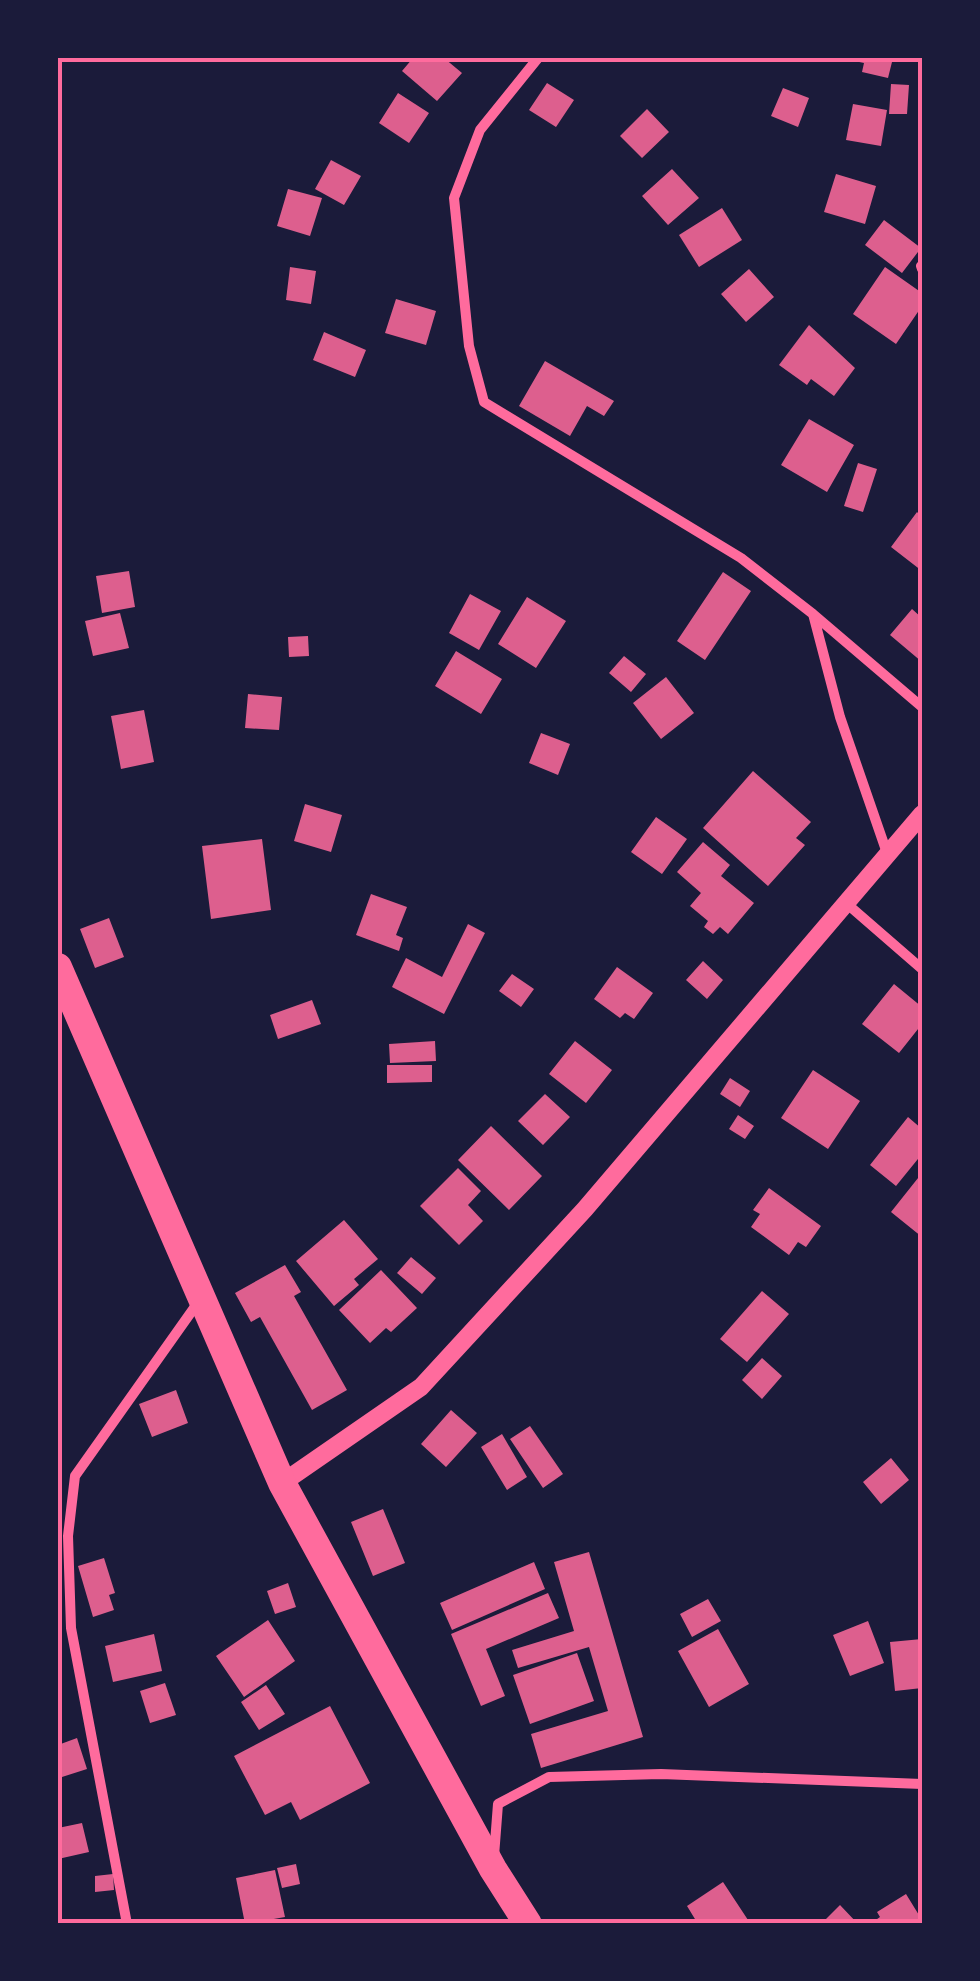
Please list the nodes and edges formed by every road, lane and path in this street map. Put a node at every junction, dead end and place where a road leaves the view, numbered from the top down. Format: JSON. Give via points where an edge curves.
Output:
{"nodes":[{"id":1,"x":538,"y":58,"type":"edge"},
{"id":2,"x":813,"y":614,"type":"junction"},
{"id":3,"x":922,"y":707,"type":"edge"},
{"id":4,"x":922,"y":814,"type":"edge"},
{"id":5,"x":887,"y":853,"type":"junction"},
{"id":6,"x":846,"y":903,"type":"junction"},
{"id":7,"x":58,"y":967,"type":"edge"},
{"id":8,"x":922,"y":969,"type":"edge"},
{"id":9,"x":200,"y":1300,"type":"junction"},
{"id":10,"x":282,"y":1483,"type":"junction"},
{"id":11,"x":63,"y":1537,"type":"edge"},
{"id":12,"x":922,"y":1784,"type":"edge"},
{"id":13,"x":493,"y":1869,"type":"junction"},
{"id":14,"x":127,"y":1924,"type":"edge"},
{"id":15,"x":528,"y":1924,"type":"edge"}],
"edges":[{"from":1,"to":2,"type":"street","via":[[480,130],[454,198],[468,346],[484,402],[740,558]]},
{"from":2,"to":3,"type":"street"},
{"from":2,"to":5,"type":"street"},
{"from":4,"to":5,"type":"street"},
{"from":5,"to":6,"type":"street"},
{"from":6,"to":8,"type":"street"},
{"from":6,"to":10,"type":"street","via":[[585,1209],[421,1387]]},
{"from":7,"to":9,"type":"highway"},
{"from":9,"to":10,"type":"highway"},
{"from":9,"to":11,"type":"street","via":[[76,1476]]},
{"from":10,"to":13,"type":"highway"},
{"from":11,"to":14,"type":"street","via":[[71,1628]]},
{"from":12,"to":13,"type":"street","via":[[549,1776],[498,1804]]},
{"from":13,"to":15,"type":"highway"}]}
